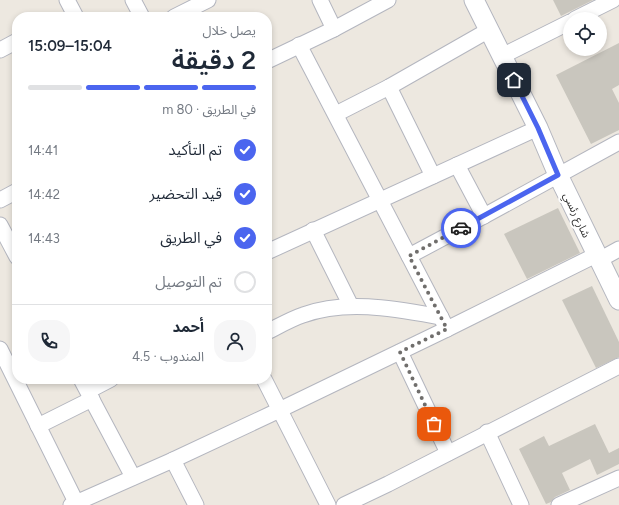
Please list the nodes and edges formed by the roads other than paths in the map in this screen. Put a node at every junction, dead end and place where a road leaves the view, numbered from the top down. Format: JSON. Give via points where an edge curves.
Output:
{"nodes":[{"id":1,"x":133,"y":0,"type":"edge"},
{"id":2,"x":208,"y":0,"type":"edge"},
{"id":3,"x":320,"y":0,"type":"edge"},
{"id":4,"x":388,"y":0,"type":"edge"},
{"id":5,"x":474,"y":0,"type":"edge"},
{"id":6,"x":613,"y":0,"type":"edge"},
{"id":7,"x":616,"y":0,"type":"edge"},
{"id":8,"x":619,"y":6,"type":"edge"},
{"id":9,"x":139,"y":12,"type":"edge"},
{"id":10,"x":184,"y":12,"type":"edge"},
{"id":11,"x":589,"y":12,"type":"edge"},
{"id":12,"x":563,"y":26,"type":"edge"},
{"id":13,"x":334,"y":29,"type":"junction"},
{"id":14,"x":489,"y":30,"type":"junction"},
{"id":15,"x":12,"y":44,"type":"edge"},
{"id":16,"x":299,"y":45,"type":"junction"},
{"id":17,"x":0,"y":50,"type":"edge"},
{"id":18,"x":502,"y":56,"type":"junction"},
{"id":19,"x":272,"y":58,"type":"edge"},
{"id":20,"x":389,"y":87,"type":"junction"},
{"id":21,"x":336,"y":114,"type":"junction"},
{"id":22,"x":538,"y":128,"type":"junction"},
{"id":23,"x":619,"y":142,"type":"edge"},
{"id":24,"x":457,"y":165,"type":"junction"},
{"id":25,"x":558,"y":175,"type":"junction"},
{"id":26,"x":433,"y":176,"type":"junction"},
{"id":27,"x":12,"y":194,"type":"edge"},
{"id":28,"x":0,"y":200,"type":"edge"},
{"id":29,"x":380,"y":200,"type":"junction"},
{"id":30,"x":484,"y":216,"type":"junction"},
{"id":31,"x":0,"y":225,"type":"edge"},
{"id":32,"x":313,"y":230,"type":"junction"},
{"id":33,"x":12,"y":248,"type":"edge"},
{"id":34,"x":619,"y":249,"type":"edge"},
{"id":35,"x":272,"y":250,"type":"edge"},
{"id":36,"x":409,"y":256,"type":"junction"},
{"id":37,"x":597,"y":257,"type":"junction"},
{"id":38,"x":619,"y":300,"type":"edge"},
{"id":39,"x":351,"y":306,"type":"junction"},
{"id":40,"x":444,"y":323,"type":"junction"},
{"id":41,"x":272,"y":330,"type":"edge"},
{"id":42,"x":0,"y":349,"type":"edge"},
{"id":43,"x":400,"y":352,"type":"junction"},
{"id":44,"x":12,"y":365,"type":"edge"},
{"id":45,"x":619,"y":366,"type":"edge"},
{"id":46,"x":20,"y":384,"type":"edge"},
{"id":47,"x":100,"y":384,"type":"edge"},
{"id":48,"x":267,"y":384,"type":"edge"},
{"id":49,"x":87,"y":390,"type":"edge"},
{"id":50,"x":280,"y":410,"type":"junction"},
{"id":51,"x":38,"y":426,"type":"junction"},
{"id":52,"x":487,"y":432,"type":"junction"},
{"id":53,"x":448,"y":453,"type":"junction"},
{"id":54,"x":173,"y":460,"type":"junction"},
{"id":55,"x":133,"y":478,"type":"junction"},
{"id":56,"x":619,"y":478,"type":"edge"},
{"id":57,"x":74,"y":504,"type":"edge"},
{"id":58,"x":196,"y":505,"type":"edge"},
{"id":59,"x":328,"y":505,"type":"edge"},
{"id":60,"x":344,"y":505,"type":"edge"},
{"id":61,"x":522,"y":505,"type":"edge"},
{"id":62,"x":559,"y":505,"type":"edge"}],
"edges":[{"from":1,"to":9,"type":"street"},
{"from":2,"to":10,"type":"street"},
{"from":3,"to":13,"type":"street"},
{"from":4,"to":13,"type":"street"},
{"from":5,"to":14,"type":"street","name":"شارع رئسي"},
{"from":6,"to":11,"type":"street"},
{"from":7,"to":8,"type":"street"},
{"from":12,"to":18,"type":"street"},
{"from":13,"to":16,"type":"street"},
{"from":14,"to":18,"type":"street","name":"شارع رئسي"},
{"from":14,"to":20,"type":"street"},
{"from":15,"to":17,"type":"street"},
{"from":16,"to":19,"type":"street"},
{"from":16,"to":21,"type":"street"},
{"from":18,"to":22,"type":"street","name":"شارع رئسي"},
{"from":20,"to":21,"type":"street"},
{"from":20,"to":26,"type":"street"},
{"from":21,"to":29,"type":"street"},
{"from":22,"to":24,"type":"street"},
{"from":22,"to":25,"type":"street","name":"شارع رئسي"},
{"from":23,"to":25,"type":"street"},
{"from":24,"to":26,"type":"street"},
{"from":24,"to":30,"type":"street"},
{"from":25,"to":30,"type":"street"},
{"from":25,"to":37,"type":"street","name":"شارع رئسي"},
{"from":26,"to":29,"type":"street"},
{"from":27,"to":28,"type":"street"},
{"from":29,"to":32,"type":"street"},
{"from":29,"to":36,"type":"street"},
{"from":30,"to":36,"type":"street"},
{"from":31,"to":33,"type":"street"},
{"from":32,"to":35,"type":"street"},
{"from":32,"to":39,"type":"street"},
{"from":34,"to":37,"type":"street"},
{"from":36,"to":40,"type":"street"},
{"from":37,"to":38,"type":"street","name":"شارع رئسي"},
{"from":37,"to":40,"type":"street"},
{"from":39,"to":40,"type":"street","via":[[388,308]]},
{"from":39,"to":41,"type":"street","via":[[304,315]]},
{"from":40,"to":43,"type":"street"},
{"from":42,"to":44,"type":"street"},
{"from":43,"to":50,"type":"street"},
{"from":43,"to":53,"type":"street"},
{"from":45,"to":52,"type":"street"},
{"from":46,"to":51,"type":"street"},
{"from":47,"to":49,"type":"street"},
{"from":48,"to":50,"type":"street"},
{"from":49,"to":51,"type":"street"},
{"from":49,"to":55,"type":"street"},
{"from":50,"to":54,"type":"street"},
{"from":50,"to":59,"type":"street"},
{"from":51,"to":57,"type":"street"},
{"from":52,"to":53,"type":"street"},
{"from":52,"to":61,"type":"street"},
{"from":53,"to":60,"type":"street"},
{"from":54,"to":55,"type":"street"},
{"from":54,"to":58,"type":"street"},
{"from":55,"to":57,"type":"street"},
{"from":56,"to":62,"type":"street"}]}
